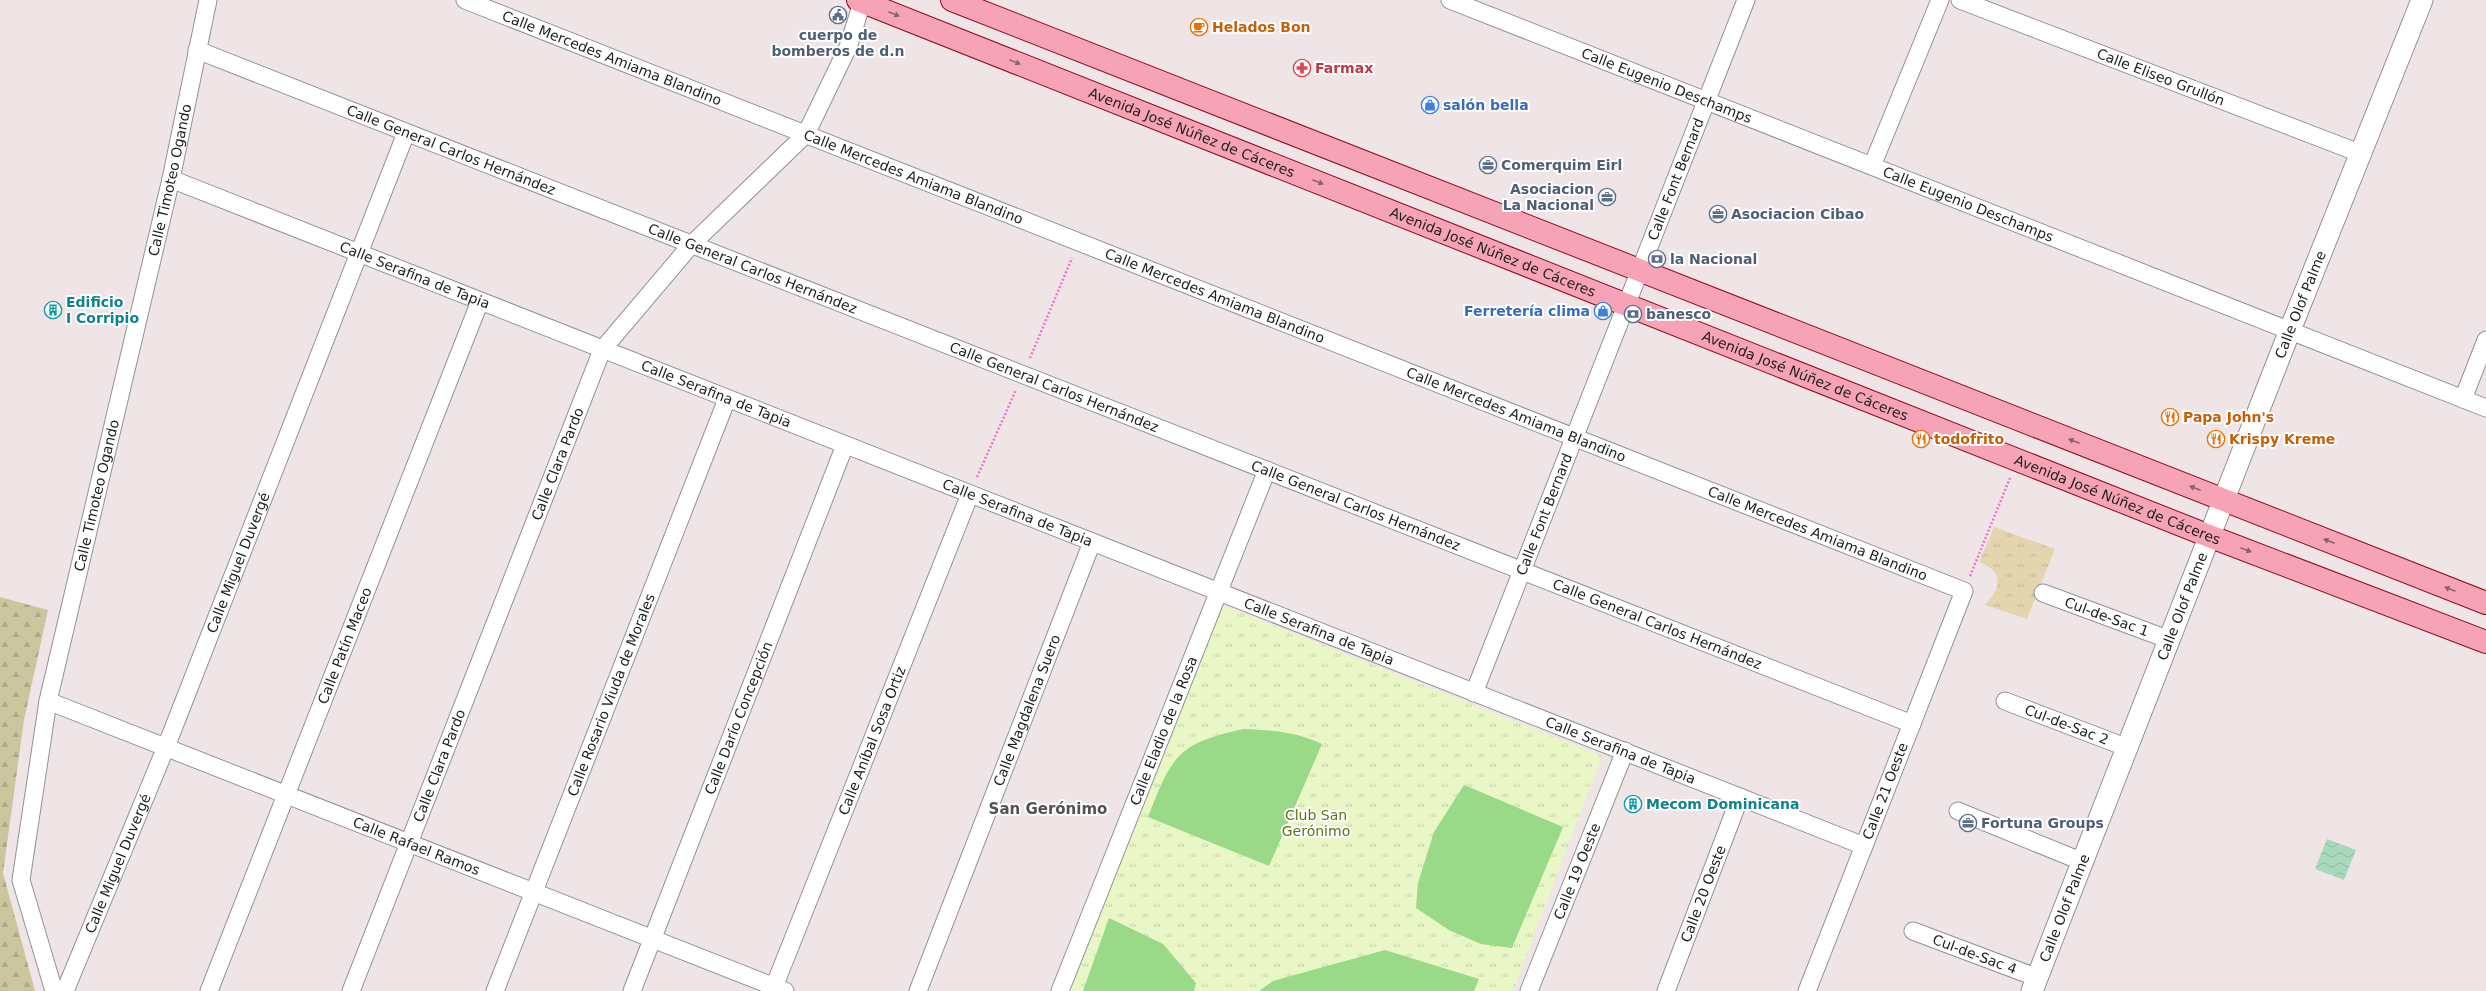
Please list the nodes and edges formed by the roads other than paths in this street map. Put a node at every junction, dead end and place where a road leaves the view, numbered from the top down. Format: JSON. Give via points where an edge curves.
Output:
{"nodes":[{"id":1,"x":208,"y":0,"type":"edge"},
{"id":2,"x":465,"y":0,"type":"edge"},
{"id":3,"x":952,"y":0,"type":"edge"},
{"id":4,"x":1450,"y":0,"type":"edge"},
{"id":5,"x":1746,"y":0,"type":"edge"},
{"id":6,"x":1940,"y":0,"type":"edge"},
{"id":7,"x":1960,"y":0,"type":"edge"},
{"id":8,"x":2422,"y":0,"type":"edge"},
{"id":9,"x":861,"y":1,"type":"edge"},
{"id":10,"x":197,"y":50,"type":"junction"},
{"id":11,"x":1705,"y":100,"type":"junction"},
{"id":12,"x":406,"y":132,"type":"junction"},
{"id":13,"x":806,"y":134,"type":"junction"},
{"id":14,"x":2362,"y":154,"type":"junction"},
{"id":15,"x":1872,"y":166,"type":"junction"},
{"id":16,"x":171,"y":179,"type":"junction"},
{"id":17,"x":691,"y":245,"type":"junction"},
{"id":18,"x":360,"y":254,"type":"junction"},
{"id":19,"x":1638,"y":270,"type":"junction"},
{"id":20,"x":480,"y":301,"type":"junction"},
{"id":21,"x":1625,"y":304,"type":"junction"},
{"id":22,"x":2290,"y":330,"type":"junction"},
{"id":23,"x":2486,"y":340,"type":"edge"},
{"id":24,"x":602,"y":350,"type":"junction"},
{"id":25,"x":727,"y":398,"type":"junction"},
{"id":26,"x":2463,"y":399,"type":"junction"},
{"id":27,"x":2486,"y":408,"type":"edge"},
{"id":28,"x":1575,"y":438,"type":"junction"},
{"id":29,"x":845,"y":445,"type":"junction"},
{"id":30,"x":1267,"y":470,"type":"junction"},
{"id":31,"x":970,"y":494,"type":"junction"},
{"id":32,"x":2223,"y":500,"type":"junction"},
{"id":33,"x":2209,"y":536,"type":"junction"},
{"id":34,"x":1092,"y":542,"type":"junction"},
{"id":35,"x":1522,"y":571,"type":"junction"},
{"id":36,"x":1964,"y":591,"type":"joint"},
{"id":37,"x":1218,"y":592,"type":"junction"},
{"id":38,"x":2043,"y":593,"type":"dead end"},
{"id":39,"x":2486,"y":603,"type":"edge"},
{"id":40,"x":2170,"y":640,"type":"junction"},
{"id":41,"x":2486,"y":642,"type":"edge"},
{"id":42,"x":1474,"y":693,"type":"junction"},
{"id":43,"x":48,"y":701,"type":"junction"},
{"id":44,"x":2005,"y":701,"type":"dead end"},
{"id":45,"x":1912,"y":724,"type":"junction"},
{"id":46,"x":166,"y":747,"type":"junction"},
{"id":47,"x":2128,"y":748,"type":"junction"},
{"id":48,"x":1625,"y":751,"type":"junction"},
{"id":49,"x":288,"y":796,"type":"junction"},
{"id":50,"x":1740,"y":797,"type":"junction"},
{"id":51,"x":1958,"y":811,"type":"dead end"},
{"id":52,"x":409,"y":843,"type":"junction"},
{"id":53,"x":1864,"y":846,"type":"junction"},
{"id":54,"x":2083,"y":862,"type":"junction"},
{"id":55,"x":534,"y":892,"type":"junction"},
{"id":56,"x":1913,"y":931,"type":"dead end"},
{"id":57,"x":653,"y":939,"type":"junction"},
{"id":58,"x":2035,"y":984,"type":"edge"},
{"id":59,"x":780,"y":989,"type":"edge"},
{"id":60,"x":54,"y":991,"type":"edge"},
{"id":61,"x":65,"y":991,"type":"edge"},
{"id":62,"x":209,"y":991,"type":"edge"},
{"id":63,"x":351,"y":991,"type":"edge"},
{"id":64,"x":495,"y":991,"type":"edge"},
{"id":65,"x":632,"y":991,"type":"edge"},
{"id":66,"x":918,"y":991,"type":"edge"},
{"id":67,"x":1060,"y":991,"type":"edge"},
{"id":68,"x":1529,"y":991,"type":"edge"},
{"id":69,"x":1666,"y":991,"type":"edge"},
{"id":70,"x":1807,"y":991,"type":"edge"}],
"edges":[{"from":1,"to":10,"type":"street","name":"Calle Timoteo Ogando"},
{"from":2,"to":13,"type":"street","name":"Calle Mercedes Amiama Blandino"},
{"from":3,"to":19,"type":"main road"},
{"from":4,"to":11,"type":"street","name":"Calle Eugenio Deschamps"},
{"from":5,"to":11,"type":"street","name":"Calle Font Bernard"},
{"from":6,"to":15,"type":"street"},
{"from":7,"to":14,"type":"street","name":"Calle Eliseo Grullón"},
{"from":8,"to":14,"type":"street","name":"Calle Olof Palme"},
{"from":9,"to":13,"type":"street","name":"Calle Clara Pardo","via":[[848,47]]},
{"from":9,"to":21,"type":"main road","name":"Avenida José Núñez de Cáceres","one_way":true},
{"from":10,"to":12,"type":"street","name":"Calle General Carlos Hernández"},
{"from":10,"to":16,"type":"street","name":"Calle Timoteo Ogando"},
{"from":11,"to":15,"type":"street","name":"Calle Eugenio Deschamps"},
{"from":11,"to":19,"type":"street","name":"Calle Font Bernard"},
{"from":12,"to":17,"type":"street","name":"Calle General Carlos Hernández"},
{"from":12,"to":18,"type":"street","name":"Calle Miguel Duvergé"},
{"from":13,"to":17,"type":"street","name":"Calle Clara Pardo"},
{"from":13,"to":28,"type":"street","name":"Calle Mercedes Amiama Blandino"},
{"from":14,"to":22,"type":"street","name":"Calle Olof Palme"},
{"from":15,"to":22,"type":"street","name":"Calle Eugenio Deschamps"},
{"from":16,"to":18,"type":"street","name":"Calle Serafina de Tapia"},
{"from":16,"to":43,"type":"street","name":"Calle Timoteo Ogando"},
{"from":17,"to":24,"type":"street","name":"Calle Clara Pardo"},
{"from":17,"to":30,"type":"street","name":"Calle General Carlos Hernández"},
{"from":18,"to":20,"type":"street","name":"Calle Serafina de Tapia"},
{"from":18,"to":46,"type":"street","name":"Calle Miguel Duvergé"},
{"from":19,"to":21,"type":"street","name":"Calle Font Bernard"},
{"from":32,"to":19,"type":"main road","one_way":true},
{"from":20,"to":24,"type":"street","name":"Calle Serafina de Tapia"},
{"from":20,"to":49,"type":"street","name":"Calle Patín Maceo"},
{"from":21,"to":28,"type":"street","name":"Calle Font Bernard"},
{"from":21,"to":33,"type":"main road","name":"Avenida José Núñez de Cáceres"},
{"from":22,"to":26,"type":"street","name":"Calle Eugenio Deschamps"},
{"from":22,"to":32,"type":"street","name":"Calle Olof Palme"},
{"from":23,"to":26,"type":"street"},
{"from":24,"to":25,"type":"street","name":"Calle Serafina de Tapia"},
{"from":24,"to":52,"type":"street","name":"Calle Clara Pardo"},
{"from":25,"to":29,"type":"street","name":"Calle Serafina de Tapia"},
{"from":25,"to":55,"type":"street","name":"Calle Rosario Viuda de Morales"},
{"from":26,"to":27,"type":"street","name":"Calle Eugenio Deschamps"},
{"from":28,"to":35,"type":"street","name":"Calle Font Bernard"},
{"from":28,"to":36,"type":"street","name":"Calle Mercedes Amiama Blandino"},
{"from":29,"to":31,"type":"street","name":"Calle Serafina de Tapia"},
{"from":29,"to":57,"type":"street","name":"Calle Darío Concepción"},
{"from":30,"to":35,"type":"street","name":"Calle General Carlos Hernández"},
{"from":30,"to":37,"type":"street","name":"Calle Eladio de la Rosa"},
{"from":31,"to":34,"type":"street","name":"Calle Serafina de Tapia"},
{"from":31,"to":59,"type":"street","name":"Calle Aníbal Sosa Ortiz"},
{"from":32,"to":33,"type":"street","name":"Calle Olof Palme"},
{"from":39,"to":32,"type":"main road","one_way":true},
{"from":33,"to":40,"type":"street","name":"Calle Olof Palme"},
{"from":33,"to":41,"type":"main road","name":"Avenida José Núñez de Cáceres","one_way":true},
{"from":34,"to":37,"type":"street","name":"Calle Serafina de Tapia"},
{"from":34,"to":66,"type":"street","name":"Calle Magdalena Suero"},
{"from":35,"to":42,"type":"street","name":"Calle Font Bernard"},
{"from":35,"to":45,"type":"street","name":"Calle General Carlos Hernández"},
{"from":36,"to":45,"type":"street","name":"Calle 21 Oeste"},
{"from":37,"to":42,"type":"street","name":"Calle Serafina de Tapia"},
{"from":37,"to":67,"type":"street","name":"Calle Eladio de la Rosa"},
{"from":38,"to":40,"type":"street","name":"Cul-de-Sac 1"},
{"from":40,"to":47,"type":"street","name":"Calle Olof Palme"},
{"from":42,"to":48,"type":"street","name":"Calle Serafina de Tapia"},
{"from":43,"to":46,"type":"street","name":"Calle Rafael Ramos"},
{"from":43,"to":60,"type":"street","name":"Calle Timoteo Ogando","via":[[21,880]]},
{"from":44,"to":47,"type":"street","name":"Cul-de-Sac 2"},
{"from":45,"to":53,"type":"street","name":"Calle 21 Oeste"},
{"from":46,"to":49,"type":"street","name":"Calle Rafael Ramos"},
{"from":46,"to":61,"type":"street","name":"Calle Miguel Duvergé"},
{"from":47,"to":54,"type":"street","name":"Calle Olof Palme"},
{"from":48,"to":50,"type":"street","name":"Calle Serafina de Tapia"},
{"from":48,"to":68,"type":"street","name":"Calle 19 Oeste"},
{"from":49,"to":52,"type":"street","name":"Calle Rafael Ramos"},
{"from":49,"to":62,"type":"street","name":"Calle Patín Maceo"},
{"from":50,"to":53,"type":"street","name":"Calle Serafina de Tapia"},
{"from":50,"to":69,"type":"street","name":"Calle 20 Oeste"},
{"from":51,"to":54,"type":"street"},
{"from":52,"to":55,"type":"street","name":"Calle Rafael Ramos"},
{"from":52,"to":63,"type":"street","name":"Calle Clara Pardo"},
{"from":53,"to":70,"type":"street","name":"Calle 21 Oeste"},
{"from":54,"to":58,"type":"street","name":"Calle Olof Palme"},
{"from":55,"to":57,"type":"street","name":"Calle Rafael Ramos"},
{"from":55,"to":64,"type":"street","name":"Calle Rosario Viuda de Morales"},
{"from":56,"to":58,"type":"street","name":"Cul-de-Sac 4"},
{"from":57,"to":59,"type":"street","name":"Calle Rafael Ramos"},
{"from":57,"to":65,"type":"street","name":"Calle Darío Concepción"}]}
